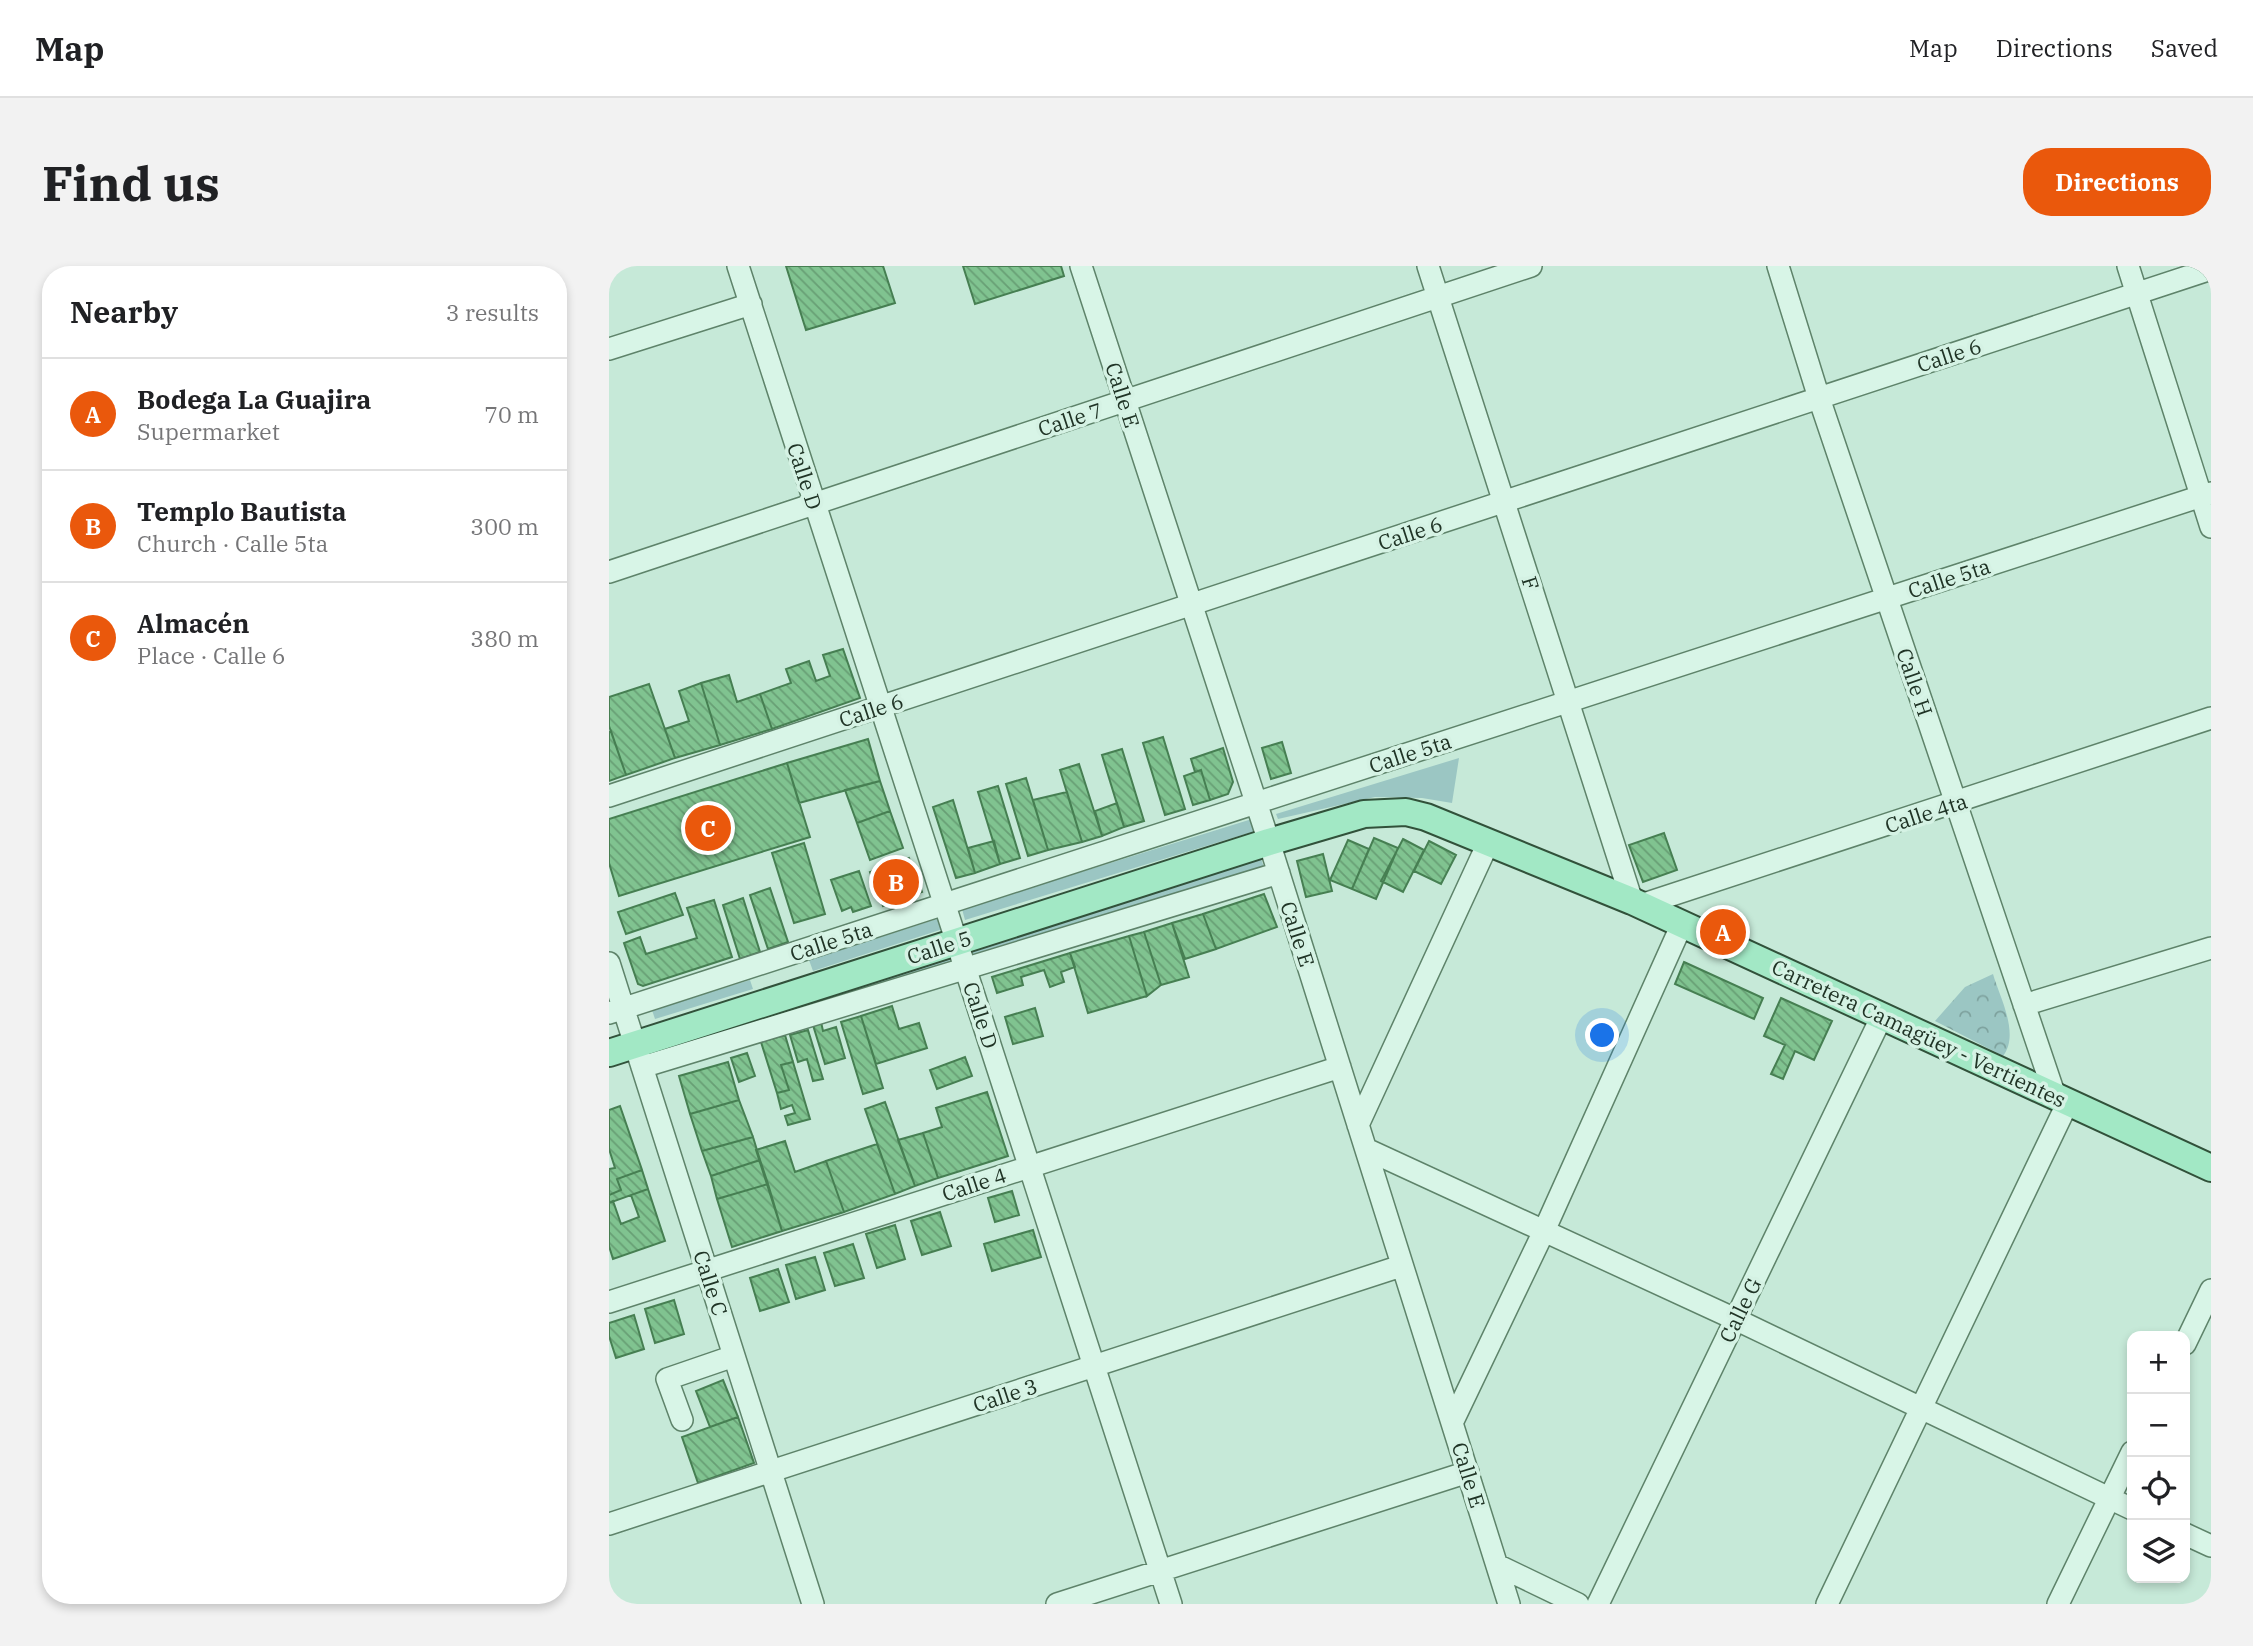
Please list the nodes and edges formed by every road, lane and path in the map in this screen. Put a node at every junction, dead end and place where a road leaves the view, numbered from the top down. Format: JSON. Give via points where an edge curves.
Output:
{"nodes":[{"id":1,"x":738,"y":266,"type":"edge"},
{"id":2,"x":1081,"y":266,"type":"edge"},
{"id":3,"x":1428,"y":266,"type":"edge"},
{"id":4,"x":1531,"y":266,"type":"edge"},
{"id":5,"x":1778,"y":266,"type":"edge"},
{"id":6,"x":2128,"y":266,"type":"edge"},
{"id":7,"x":2211,"y":269,"type":"edge"},
{"id":8,"x":2136,"y":294,"type":"junction"},
{"id":9,"x":1438,"y":297,"type":"junction"},
{"id":10,"x":751,"y":304,"type":"junction"},
{"id":11,"x":609,"y":349,"type":"edge"},
{"id":12,"x":1819,"y":398,"type":"junction"},
{"id":13,"x":1125,"y":401,"type":"junction"},
{"id":14,"x":2206,"y":495,"type":"edge"},
{"id":15,"x":1505,"y":501,"type":"junction"},
{"id":16,"x":814,"y":504,"type":"junction"},
{"id":17,"x":2211,"y":527,"type":"edge"},
{"id":18,"x":609,"y":572,"type":"edge"},
{"id":19,"x":1887,"y":598,"type":"junction"},
{"id":20,"x":1192,"y":605,"type":"junction"},
{"id":21,"x":1569,"y":701,"type":"junction"},
{"id":22,"x":880,"y":707,"type":"junction"},
{"id":23,"x":2211,"y":718,"type":"edge"},
{"id":24,"x":609,"y":796,"type":"edge"},
{"id":25,"x":1256,"y":803,"type":"junction"},
{"id":26,"x":1956,"y":803,"type":"junction"},
{"id":27,"x":1489,"y":841,"type":"junction"},
{"id":28,"x":1269,"y":842,"type":"junction"},
{"id":29,"x":1279,"y":873,"type":"junction"},
{"id":30,"x":1636,"y":903,"type":"junction"},
{"id":31,"x":944,"y":904,"type":"junction"},
{"id":32,"x":1682,"y":924,"type":"junction"},
{"id":33,"x":957,"y":942,"type":"junction"},
{"id":34,"x":2211,"y":948,"type":"edge"},
{"id":35,"x":609,"y":963,"type":"edge"},
{"id":36,"x":966,"y":970,"type":"junction"},
{"id":37,"x":2024,"y":1005,"type":"junction"},
{"id":38,"x":616,"y":1010,"type":"edge"},
{"id":39,"x":1882,"y":1016,"type":"junction"},
{"id":40,"x":609,"y":1053,"type":"edge"},
{"id":41,"x":638,"y":1056,"type":"junction"},
{"id":42,"x":1340,"y":1067,"type":"junction"},
{"id":43,"x":2061,"y":1099,"type":"junction"},
{"id":44,"x":1358,"y":1125,"type":"junction"},
{"id":45,"x":1366,"y":1149,"type":"junction"},
{"id":46,"x":1030,"y":1167,"type":"junction"},
{"id":47,"x":2211,"y":1168,"type":"edge"},
{"id":48,"x":1544,"y":1231,"type":"junction"},
{"id":49,"x":1401,"y":1266,"type":"junction"},
{"id":50,"x":706,"y":1270,"type":"junction"},
{"id":51,"x":2211,"y":1290,"type":"edge"},
{"id":52,"x":609,"y":1302,"type":"edge"},
{"id":53,"x":1735,"y":1320,"type":"junction"},
{"id":54,"x":2190,"y":1334,"type":"edge"},
{"id":55,"x":734,"y":1356,"type":"junction"},
{"id":56,"x":1093,"y":1367,"type":"junction"},
{"id":57,"x":1921,"y":1408,"type":"junction"},
{"id":58,"x":682,"y":1420,"type":"dead end"},
{"id":59,"x":1452,"y":1423,"type":"junction"},
{"id":60,"x":2130,"y":1457,"type":"edge"},
{"id":61,"x":770,"y":1472,"type":"junction"},
{"id":62,"x":1468,"y":1472,"type":"junction"},
{"id":63,"x":2110,"y":1498,"type":"junction"},
{"id":64,"x":2127,"y":1506,"type":"edge"},
{"id":65,"x":609,"y":1524,"type":"edge"},
{"id":66,"x":2190,"y":1536,"type":"edge"},
{"id":67,"x":2211,"y":1546,"type":"edge"},
{"id":68,"x":1497,"y":1565,"type":"junction"},
{"id":69,"x":1161,"y":1571,"type":"junction"},
{"id":70,"x":813,"y":1604,"type":"edge"},
{"id":71,"x":1057,"y":1604,"type":"edge"},
{"id":72,"x":1171,"y":1604,"type":"edge"},
{"id":73,"x":1509,"y":1604,"type":"edge"},
{"id":74,"x":1578,"y":1604,"type":"edge"},
{"id":75,"x":1598,"y":1604,"type":"edge"},
{"id":76,"x":1827,"y":1604,"type":"edge"},
{"id":77,"x":2058,"y":1604,"type":"edge"}],
"edges":[{"from":1,"to":10,"type":"street","name":"Calle D"},
{"from":2,"to":13,"type":"street","name":"Calle E"},
{"from":3,"to":9,"type":"street","name":"F"},
{"from":4,"to":9,"type":"street","name":"Calle 7"},
{"from":5,"to":12,"type":"street","name":"Calle H"},
{"from":6,"to":8,"type":"street"},
{"from":7,"to":8,"type":"street","name":"Calle 6"},
{"from":8,"to":12,"type":"street","name":"Calle 6"},
{"from":8,"to":14,"type":"street"},
{"from":9,"to":13,"type":"street","name":"Calle 7"},
{"from":9,"to":15,"type":"street","name":"F"},
{"from":10,"to":11,"type":"street"},
{"from":10,"to":16,"type":"street","name":"Calle D"},
{"from":12,"to":15,"type":"street","name":"Calle 6"},
{"from":12,"to":19,"type":"street","name":"Calle H"},
{"from":13,"to":16,"type":"street","name":"Calle 7"},
{"from":13,"to":20,"type":"street","name":"Calle E"},
{"from":14,"to":17,"type":"street"},
{"from":14,"to":19,"type":"street","name":"Calle 5ta"},
{"from":15,"to":20,"type":"street","name":"Calle 6"},
{"from":15,"to":21,"type":"street","name":"F"},
{"from":16,"to":18,"type":"street","name":"Calle 7"},
{"from":16,"to":22,"type":"street","name":"Calle D"},
{"from":19,"to":21,"type":"street","name":"Calle 5ta"},
{"from":19,"to":26,"type":"street","name":"Calle H"},
{"from":20,"to":22,"type":"street","name":"Calle 6"},
{"from":20,"to":25,"type":"street","name":"Calle E"},
{"from":21,"to":25,"type":"street","name":"Calle 5ta"},
{"from":21,"to":30,"type":"street","name":"F"},
{"from":22,"to":24,"type":"street","name":"Calle 6"},
{"from":22,"to":31,"type":"street","name":"Calle D"},
{"from":23,"to":26,"type":"street","name":"Calle 4ta"},
{"from":25,"to":28,"type":"street","name":"Calle E"},
{"from":25,"to":31,"type":"street","name":"Calle 5ta"},
{"from":26,"to":30,"type":"street","name":"Calle 4ta"},
{"from":26,"to":37,"type":"street","name":"Calle H"},
{"from":27,"to":28,"type":"main road","name":"Carretera Camagüey - Vertientes","via":[[1426,817],[1387,812],[1364,814]]},
{"from":27,"to":30,"type":"main road","name":"Carretera Camagüey - Vertientes"},
{"from":27,"to":44,"type":"street"},
{"from":28,"to":29,"type":"street","name":"Calle E"},
{"from":28,"to":33,"type":"main road","name":"Calle 5"},
{"from":29,"to":36,"type":"street","name":"Calle 5"},
{"from":29,"to":42,"type":"street","name":"Calle E"},
{"from":30,"to":32,"type":"main road","name":"Carretera Camagüey - Vertientes"},
{"from":31,"to":33,"type":"street","name":"Calle D"},
{"from":31,"to":38,"type":"street","name":"Calle 5ta"},
{"from":32,"to":39,"type":"main road","name":"Carretera Camagüey - Vertientes"},
{"from":32,"to":48,"type":"street"},
{"from":33,"to":36,"type":"street","name":"Calle D"},
{"from":33,"to":41,"type":"main road","name":"Calle 5"},
{"from":34,"to":37,"type":"street"},
{"from":35,"to":38,"type":"street","name":"Calle C"},
{"from":36,"to":41,"type":"street","name":"Calle 5"},
{"from":36,"to":46,"type":"street","name":"Calle D"},
{"from":37,"to":43,"type":"street","name":"Calle H"},
{"from":38,"to":41,"type":"street","name":"Calle C"},
{"from":39,"to":43,"type":"main road","name":"Carretera Camagüey - Vertientes"},
{"from":39,"to":53,"type":"street","name":"Calle G"},
{"from":40,"to":41,"type":"main road","name":"Calle 5"},
{"from":41,"to":50,"type":"street","name":"Calle C"},
{"from":42,"to":44,"type":"street","name":"Calle E"},
{"from":42,"to":46,"type":"street","name":"Calle 4"},
{"from":43,"to":47,"type":"main road","name":"Carretera Camagüey - Vertientes"},
{"from":43,"to":57,"type":"street"},
{"from":44,"to":45,"type":"street","name":"Calle E"},
{"from":45,"to":48,"type":"street"},
{"from":45,"to":49,"type":"street","name":"Calle E"},
{"from":46,"to":50,"type":"street","name":"Calle 4"},
{"from":46,"to":56,"type":"street","name":"Calle D"},
{"from":48,"to":53,"type":"street"},
{"from":48,"to":59,"type":"street"},
{"from":49,"to":56,"type":"street","name":"Calle 3"},
{"from":49,"to":59,"type":"street","name":"Calle E"},
{"from":50,"to":52,"type":"street","name":"Calle 4"},
{"from":50,"to":55,"type":"street","name":"Calle C"},
{"from":51,"to":54,"type":"street"},
{"from":53,"to":57,"type":"street"},
{"from":53,"to":75,"type":"street","name":"Calle G"},
{"from":55,"to":58,"type":"street","via":[[667,1379]]},
{"from":55,"to":61,"type":"street","name":"Calle C"},
{"from":56,"to":61,"type":"street","name":"Calle 3"},
{"from":56,"to":69,"type":"street","name":"Calle D"},
{"from":57,"to":63,"type":"street"},
{"from":57,"to":76,"type":"street"},
{"from":59,"to":62,"type":"street","name":"Calle E"},
{"from":60,"to":63,"type":"street"},
{"from":61,"to":65,"type":"street","name":"Calle 3"},
{"from":61,"to":70,"type":"street","name":"Calle C"},
{"from":62,"to":68,"type":"street","name":"Calle E"},
{"from":62,"to":69,"type":"street"},
{"from":63,"to":64,"type":"street"},
{"from":63,"to":77,"type":"street"},
{"from":66,"to":67,"type":"street"},
{"from":68,"to":73,"type":"street","name":"Calle E"},
{"from":68,"to":74,"type":"street"},
{"from":69,"to":71,"type":"street"},
{"from":69,"to":72,"type":"street","name":"Calle D"}]}
